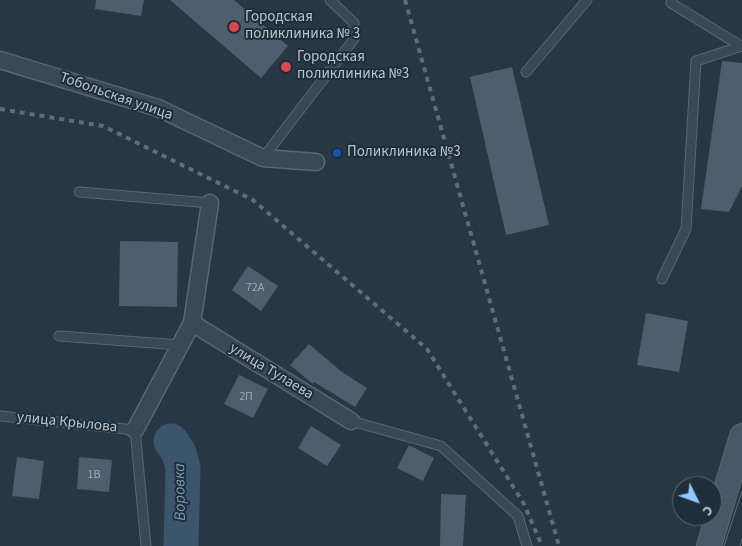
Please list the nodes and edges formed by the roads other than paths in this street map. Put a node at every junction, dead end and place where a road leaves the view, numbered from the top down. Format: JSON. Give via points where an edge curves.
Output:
{"nodes":[{"id":1,"x":330,"y":0,"type":"edge"},
{"id":2,"x":588,"y":0,"type":"edge"},
{"id":3,"x":672,"y":0,"type":"edge"},
{"id":4,"x":741,"y":46,"type":"edge"},
{"id":5,"x":0,"y":60,"type":"edge"},
{"id":6,"x":526,"y":72,"type":"dead end"},
{"id":7,"x":263,"y":158,"type":"junction"},
{"id":8,"x":316,"y":162,"type":"dead end"},
{"id":9,"x":79,"y":192,"type":"dead end"},
{"id":10,"x":210,"y":203,"type":"joint"},
{"id":11,"x":662,"y":278,"type":"dead end"},
{"id":12,"x":192,"y":323,"type":"junction"},
{"id":13,"x":59,"y":336,"type":"dead end"},
{"id":14,"x":180,"y":345,"type":"junction"},
{"id":15,"x":0,"y":416,"type":"edge"},
{"id":16,"x":351,"y":421,"type":"joint"},
{"id":17,"x":134,"y":430,"type":"junction"},
{"id":18,"x":742,"y":436,"type":"edge"},
{"id":19,"x":146,"y":546,"type":"edge"},
{"id":20,"x":527,"y":546,"type":"edge"},
{"id":21,"x":709,"y":546,"type":"edge"}],
"edges":[{"from":1,"to":7,"type":"lane","via":[[354,23],[354,38]]},
{"from":2,"to":6,"type":"lane"},
{"from":3,"to":4,"type":"lane","via":[[671,4]]},
{"from":4,"to":11,"type":"lane","via":[[696,60],[686,229]]},
{"from":5,"to":7,"type":"street","name":"Тобольская улица","via":[[158,108]]},
{"from":7,"to":8,"type":"street","name":"Тобольская улица"},
{"from":9,"to":10,"type":"lane"},
{"from":10,"to":12,"type":"street"},
{"from":12,"to":14,"type":"street"},
{"from":12,"to":16,"type":"street","name":"улица Тулаева"},
{"from":13,"to":14,"type":"lane"},
{"from":14,"to":17,"type":"street"},
{"from":15,"to":17,"type":"lane","name":"улица Крылова"},
{"from":16,"to":20,"type":"lane","via":[[441,446],[518,516]]},
{"from":17,"to":19,"type":"lane"},
{"from":18,"to":21,"type":"main road"}]}
